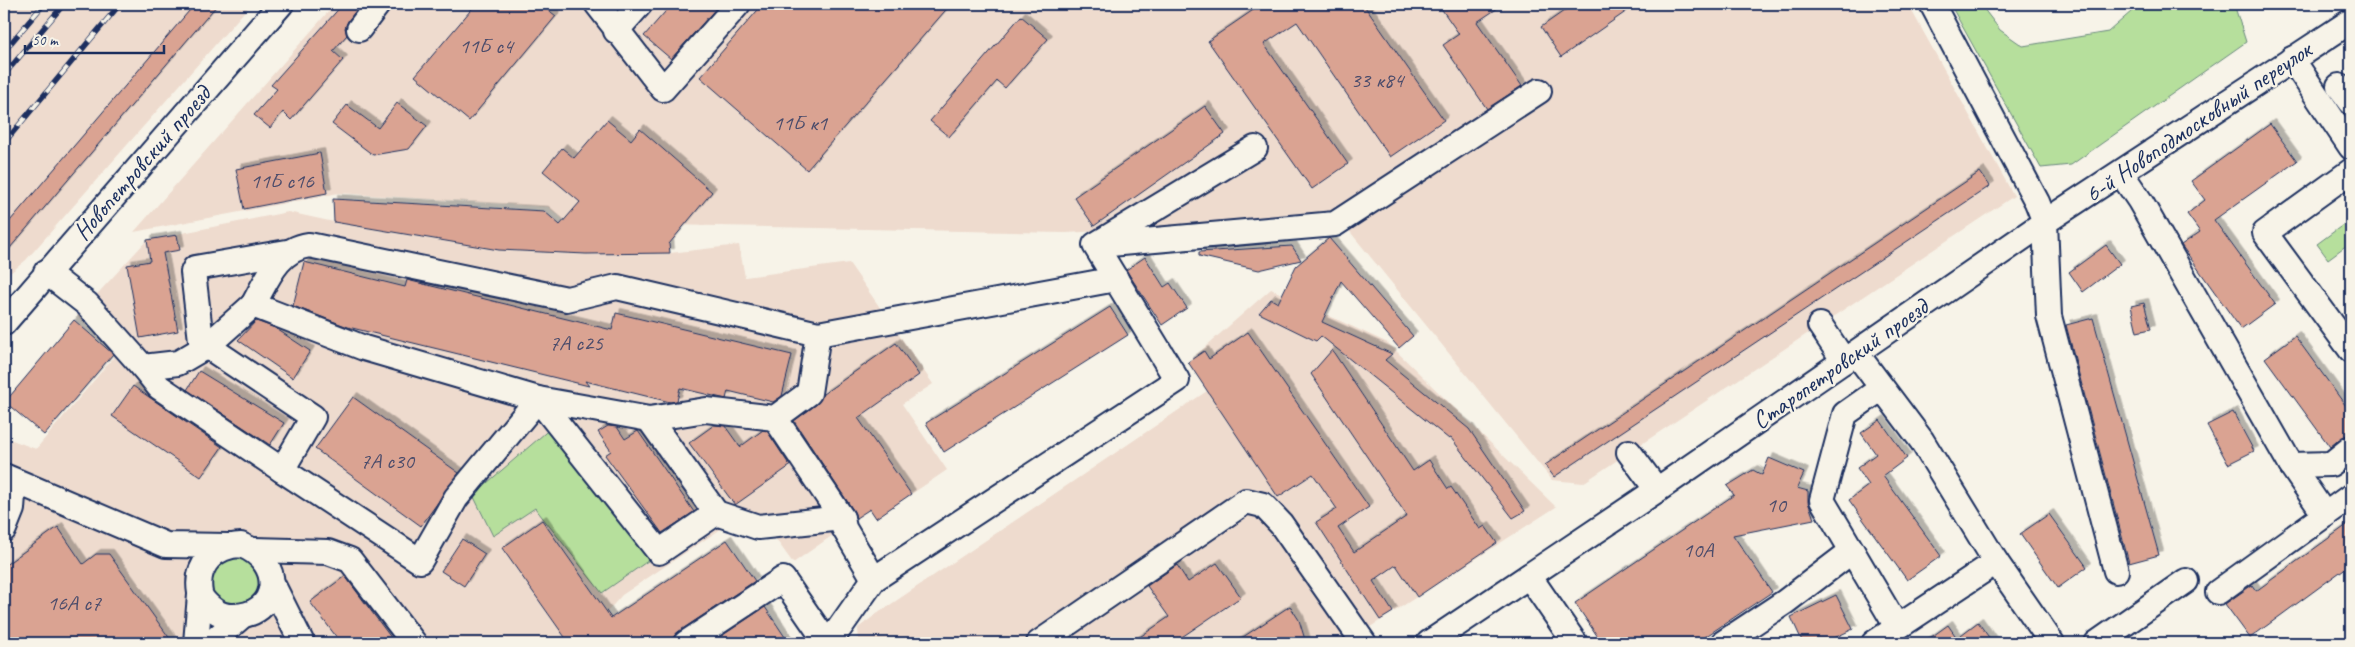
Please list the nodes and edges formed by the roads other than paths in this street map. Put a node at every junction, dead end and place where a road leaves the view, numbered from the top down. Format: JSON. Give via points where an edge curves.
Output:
{"nodes":[{"id":1,"x":281,"y":4,"type":"edge"},
{"id":2,"x":378,"y":4,"type":"edge"},
{"id":3,"x":597,"y":4,"type":"edge"},
{"id":4,"x":640,"y":4,"type":"edge"},
{"id":5,"x":738,"y":4,"type":"edge"},
{"id":6,"x":1932,"y":4,"type":"edge"},
{"id":7,"x":2351,"y":21,"type":"edge"},
{"id":8,"x":359,"y":29,"type":"dead end"},
{"id":9,"x":616,"y":31,"type":"junction"},
{"id":10,"x":2292,"y":59,"type":"junction"},
{"id":11,"x":1539,"y":91,"type":"dead end"},
{"id":12,"x":2351,"y":147,"type":"edge"},
{"id":13,"x":1255,"y":148,"type":"dead end"},
{"id":14,"x":2351,"y":171,"type":"edge"},
{"id":15,"x":2121,"y":173,"type":"junction"},
{"id":16,"x":2046,"y":222,"type":"junction"},
{"id":17,"x":1095,"y":245,"type":"junction"},
{"id":18,"x":287,"y":252,"type":"junction"},
{"id":19,"x":46,"y":272,"type":"junction"},
{"id":20,"x":1116,"y":280,"type":"junction"},
{"id":21,"x":253,"y":305,"type":"junction"},
{"id":22,"x":4,"y":323,"type":"edge"},
{"id":23,"x":1820,"y":325,"type":"dead end"},
{"id":24,"x":818,"y":334,"type":"junction"},
{"id":25,"x":204,"y":348,"type":"junction"},
{"id":26,"x":2351,"y":350,"type":"edge"},
{"id":27,"x":1850,"y":357,"type":"junction"},
{"id":28,"x":143,"y":367,"type":"junction"},
{"id":29,"x":1882,"y":388,"type":"junction"},
{"id":30,"x":538,"y":399,"type":"junction"},
{"id":31,"x":775,"y":418,"type":"junction"},
{"id":32,"x":649,"y":419,"type":"junction"},
{"id":33,"x":2351,"y":448,"type":"edge"},
{"id":34,"x":1629,"y":452,"type":"dead end"},
{"id":35,"x":2291,"y":465,"type":"junction"},
{"id":36,"x":282,"y":470,"type":"junction"},
{"id":37,"x":9,"y":479,"type":"edge"},
{"id":38,"x":1657,"y":490,"type":"junction"},
{"id":39,"x":2351,"y":496,"type":"edge"},
{"id":40,"x":716,"y":513,"type":"junction"},
{"id":41,"x":2325,"y":515,"type":"junction"},
{"id":42,"x":842,"y":518,"type":"junction"},
{"id":43,"x":4,"y":529,"type":"edge"},
{"id":44,"x":166,"y":545,"type":"junction"},
{"id":45,"x":228,"y":546,"type":"junction"},
{"id":46,"x":254,"y":550,"type":"junction"},
{"id":47,"x":1852,"y":551,"type":"junction"},
{"id":48,"x":1996,"y":562,"type":"junction"},
{"id":49,"x":2116,"y":570,"type":"dead end"},
{"id":50,"x":1530,"y":576,"type":"junction"},
{"id":51,"x":874,"y":579,"type":"junction"},
{"id":52,"x":2186,"y":581,"type":"dead end"},
{"id":53,"x":272,"y":582,"type":"junction"},
{"id":54,"x":200,"y":588,"type":"junction"},
{"id":55,"x":2218,"y":592,"type":"dead end"},
{"id":56,"x":247,"y":614,"type":"junction"},
{"id":57,"x":1897,"y":627,"type":"junction"},
{"id":58,"x":1568,"y":641,"type":"edge"},
{"id":59,"x":2105,"y":641,"type":"edge"},
{"id":60,"x":196,"y":643,"type":"edge"},
{"id":61,"x":211,"y":643,"type":"edge"},
{"id":62,"x":301,"y":643,"type":"edge"},
{"id":63,"x":414,"y":643,"type":"edge"},
{"id":64,"x":686,"y":643,"type":"edge"},
{"id":65,"x":828,"y":643,"type":"edge"},
{"id":66,"x":1039,"y":643,"type":"edge"},
{"id":67,"x":1364,"y":643,"type":"edge"},
{"id":68,"x":1429,"y":643,"type":"edge"},
{"id":69,"x":1723,"y":643,"type":"edge"},
{"id":70,"x":1874,"y":643,"type":"edge"},
{"id":71,"x":2052,"y":643,"type":"edge"}],
"edges":[{"from":1,"to":19,"type":"street","name":"Новопетровский проезд"},
{"from":2,"to":8,"type":"street"},
{"from":3,"to":9,"type":"street"},
{"from":4,"to":9,"type":"street"},
{"from":5,"to":9,"type":"street","via":[[663,89]]},
{"from":6,"to":16,"type":"street"},
{"from":7,"to":10,"type":"street","name":"6-й Новоподмосковный переулок"},
{"from":10,"to":12,"type":"street"},
{"from":10,"to":15,"type":"street","name":"6-й Новоподмосковный переулок"},
{"from":11,"to":17,"type":"street","via":[[1335,224]]},
{"from":13,"to":17,"type":"street"},
{"from":14,"to":26,"type":"street","via":[[2265,233]]},
{"from":15,"to":16,"type":"street","name":"6-й Новоподмосковный переулок"},
{"from":15,"to":35,"type":"street","via":[[2145,209]]},
{"from":16,"to":27,"type":"street","name":"Старопетровский проезд"},
{"from":16,"to":49,"type":"street","via":[[2049,316]]},
{"from":17,"to":20,"type":"street"},
{"from":18,"to":21,"type":"street"},
{"from":18,"to":24,"type":"street","via":[[309,245],[566,299],[617,287]]},
{"from":18,"to":25,"type":"street","via":[[195,268]]},
{"from":19,"to":22,"type":"street","name":"Новопетровский проезд"},
{"from":19,"to":28,"type":"street","via":[[87,304]]},
{"from":20,"to":24,"type":"street"},
{"from":20,"to":51,"type":"street","via":[[1177,380]]},
{"from":21,"to":25,"type":"street"},
{"from":21,"to":30,"type":"street","via":[[364,348]]},
{"from":23,"to":27,"type":"street"},
{"from":24,"to":31,"type":"street","via":[[809,393]]},
{"from":25,"to":28,"type":"street","via":[[178,363]]},
{"from":25,"to":36,"type":"street","via":[[313,417]]},
{"from":27,"to":29,"type":"street"},
{"from":27,"to":38,"type":"street","name":"Старопетровский проезд"},
{"from":28,"to":36,"type":"street","via":[[159,387]]},
{"from":29,"to":47,"type":"street","via":[[1845,414],[1822,500]]},
{"from":29,"to":48,"type":"street","via":[[1922,441]]},
{"from":30,"to":32,"type":"street"},
{"from":30,"to":36,"type":"street","via":[[456,498],[420,561]]},
{"from":30,"to":40,"type":"street","via":[[659,552]]},
{"from":31,"to":32,"type":"street","via":[[706,410]]},
{"from":31,"to":42,"type":"street"},
{"from":32,"to":40,"type":"street"},
{"from":33,"to":35,"type":"street","via":[[2331,464]]},
{"from":34,"to":38,"type":"street"},
{"from":35,"to":41,"type":"street"},
{"from":37,"to":43,"type":"street","via":[[12,509]]},
{"from":37,"to":44,"type":"street"},
{"from":38,"to":50,"type":"street","name":"Старопетровский проезд"},
{"from":39,"to":41,"type":"street"},
{"from":40,"to":42,"type":"street","via":[[758,526]]},
{"from":41,"to":55,"type":"street"},
{"from":42,"to":51,"type":"street","via":[[844,528]]},
{"from":44,"to":45,"type":"street"},
{"from":44,"to":54,"type":"street"},
{"from":45,"to":46,"type":"street","via":[[241,545]]},
{"from":45,"to":54,"type":"street","via":[[205,562]]},
{"from":46,"to":53,"type":"street","via":[[265,560]]},
{"from":46,"to":63,"type":"street","via":[[328,552],[350,560]]},
{"from":47,"to":57,"type":"street"},
{"from":47,"to":69,"type":"street","via":[[1785,602]]},
{"from":48,"to":57,"type":"street"},
{"from":48,"to":71,"type":"street"},
{"from":50,"to":58,"type":"street"},
{"from":50,"to":68,"type":"street","name":"Старопетровский проезд"},
{"from":51,"to":65,"type":"street"},
{"from":52,"to":59,"type":"street"},
{"from":53,"to":56,"type":"street","via":[[263,605]]},
{"from":53,"to":62,"type":"street"},
{"from":54,"to":56,"type":"street","via":[[217,613]]},
{"from":54,"to":60,"type":"street"},
{"from":56,"to":61,"type":"street"},
{"from":56,"to":62,"type":"street","via":[[278,624]]},
{"from":57,"to":70,"type":"street"},
{"from":64,"to":65,"type":"street","via":[[783,579]]},
{"from":66,"to":67,"type":"street","via":[[1246,501],[1263,505],[1281,524]]}]}
